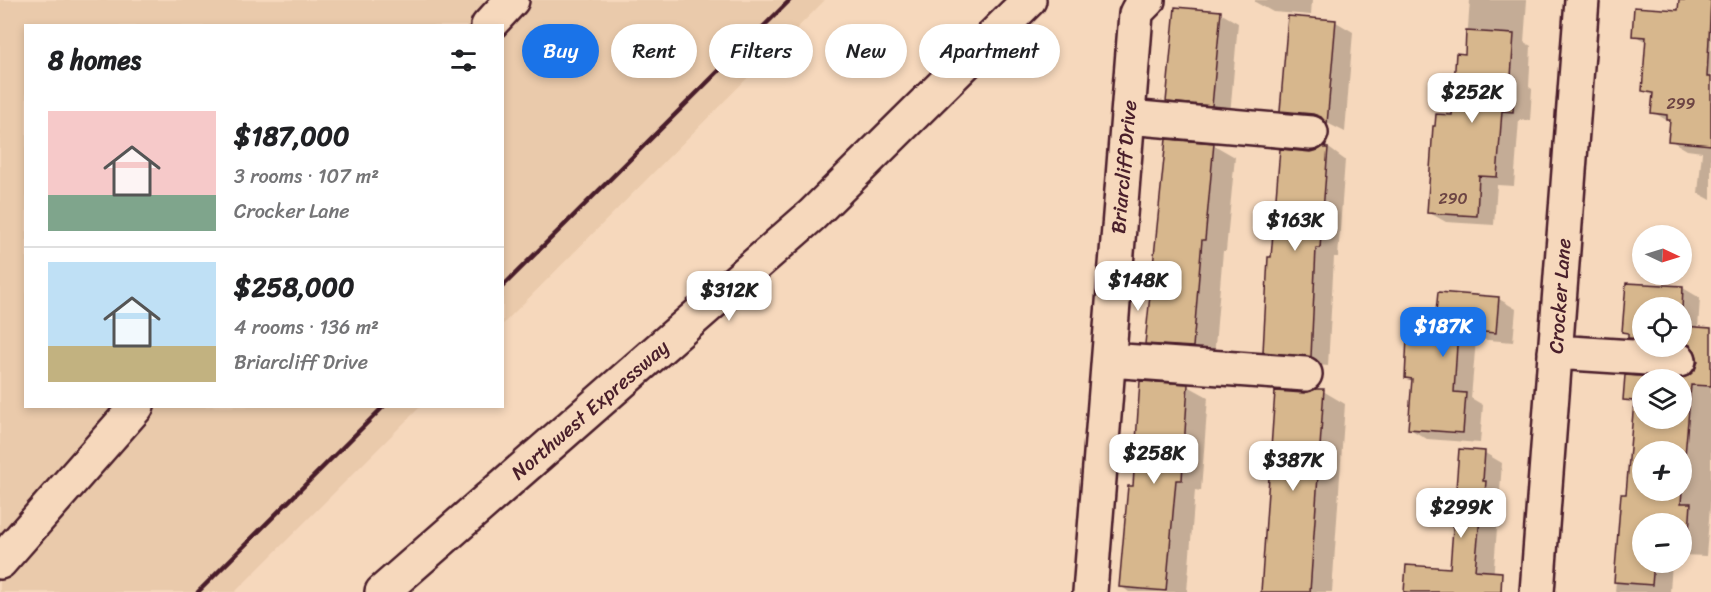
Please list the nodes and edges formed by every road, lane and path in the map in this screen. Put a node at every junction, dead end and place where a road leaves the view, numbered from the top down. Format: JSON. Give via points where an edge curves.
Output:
{"nodes":[{"id":1,"x":512,"y":0,"type":"edge"},
{"id":2,"x":1029,"y":0,"type":"edge"},
{"id":3,"x":1582,"y":0,"type":"edge"},
{"id":4,"x":1142,"y":14,"type":"edge"},
{"id":5,"x":490,"y":24,"type":"edge"},
{"id":6,"x":1128,"y":117,"type":"junction"},
{"id":7,"x":1311,"y":133,"type":"dead end"},
{"id":8,"x":1556,"y":352,"type":"junction"},
{"id":9,"x":1109,"y":360,"type":"junction"},
{"id":10,"x":1678,"y":360,"type":"dead end"},
{"id":11,"x":1305,"y":374,"type":"dead end"},
{"id":12,"x":135,"y":408,"type":"edge"},
{"id":13,"x":0,"y":562,"type":"edge"},
{"id":14,"x":382,"y":592,"type":"edge"},
{"id":15,"x":1090,"y":592,"type":"edge"},
{"id":16,"x":1537,"y":592,"type":"edge"}],
"edges":[{"from":1,"to":5,"type":"street"},
{"from":2,"to":14,"type":"street","name":"Northwest Expressway","via":[[812,215]]},
{"from":3,"to":8,"type":"street","name":"Crocker Lane"},
{"from":4,"to":6,"type":"street","name":"Briarcliff Drive"},
{"from":6,"to":7,"type":"street"},
{"from":6,"to":9,"type":"street","name":"Briarcliff Drive"},
{"from":8,"to":10,"type":"street"},
{"from":8,"to":16,"type":"street","name":"Crocker Lane"},
{"from":9,"to":11,"type":"street"},
{"from":9,"to":15,"type":"street","name":"Briarcliff Drive"},
{"from":12,"to":13,"type":"street"}]}
